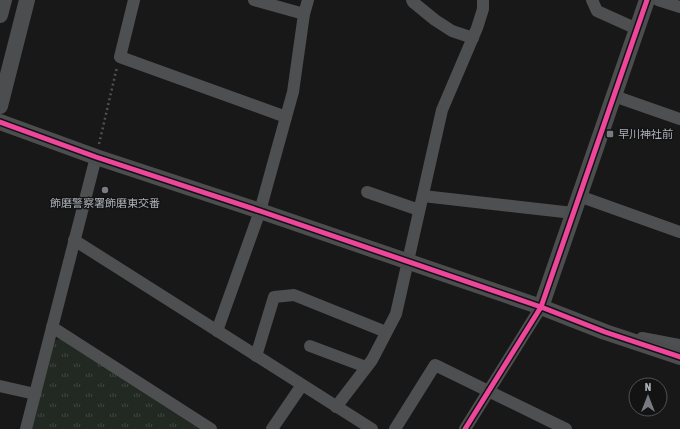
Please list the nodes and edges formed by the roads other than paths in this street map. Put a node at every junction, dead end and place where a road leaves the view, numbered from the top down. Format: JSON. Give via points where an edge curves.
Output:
{"nodes":[{"id":1,"x":4,"y":0,"type":"edge"},
{"id":2,"x":27,"y":0,"type":"edge"},
{"id":3,"x":134,"y":0,"type":"edge"},
{"id":4,"x":254,"y":0,"type":"edge"},
{"id":5,"x":308,"y":0,"type":"edge"},
{"id":6,"x":412,"y":0,"type":"edge"},
{"id":7,"x":483,"y":0,"type":"edge"},
{"id":8,"x":592,"y":0,"type":"edge"},
{"id":9,"x":647,"y":0,"type":"edge"},
{"id":10,"x":658,"y":0,"type":"edge"},
{"id":11,"x":680,"y":7,"type":"edge"},
{"id":12,"x":304,"y":14,"type":"junction"},
{"id":13,"x":0,"y":15,"type":"edge"},
{"id":14,"x":637,"y":29,"type":"junction"},
{"id":15,"x":473,"y":38,"type":"junction"},
{"id":16,"x":614,"y":96,"type":"junction"},
{"id":17,"x":0,"y":106,"type":"edge"},
{"id":18,"x":286,"y":117,"type":"junction"},
{"id":19,"x":680,"y":119,"type":"edge"},
{"id":20,"x":0,"y":122,"type":"edge"},
{"id":21,"x":96,"y":157,"type":"junction"},
{"id":22,"x":367,"y":192,"type":"dead end"},
{"id":23,"x":423,"y":196,"type":"junction"},
{"id":24,"x":579,"y":196,"type":"junction"},
{"id":25,"x":419,"y":210,"type":"junction"},
{"id":26,"x":260,"y":211,"type":"junction"},
{"id":27,"x":573,"y":213,"type":"junction"},
{"id":28,"x":680,"y":232,"type":"edge"},
{"id":29,"x":74,"y":240,"type":"junction"},
{"id":30,"x":408,"y":262,"type":"junction"},
{"id":31,"x":541,"y":307,"type":"junction"},
{"id":32,"x":52,"y":327,"type":"junction"},
{"id":33,"x":217,"y":331,"type":"junction"},
{"id":34,"x":386,"y":332,"type":"junction"},
{"id":35,"x":605,"y":332,"type":"junction"},
{"id":36,"x":680,"y":345,"type":"edge"},
{"id":37,"x":310,"y":346,"type":"dead end"},
{"id":38,"x":256,"y":356,"type":"junction"},
{"id":39,"x":680,"y":358,"type":"edge"},
{"id":40,"x":366,"y":367,"type":"junction"},
{"id":41,"x":302,"y":385,"type":"junction"},
{"id":42,"x":0,"y":386,"type":"edge"},
{"id":43,"x":489,"y":391,"type":"junction"},
{"id":44,"x":35,"y":394,"type":"junction"},
{"id":45,"x":336,"y":406,"type":"junction"},
{"id":46,"x":26,"y":429,"type":"edge"},
{"id":47,"x":210,"y":429,"type":"edge"},
{"id":48,"x":272,"y":429,"type":"edge"},
{"id":49,"x":372,"y":429,"type":"edge"},
{"id":50,"x":395,"y":429,"type":"edge"},
{"id":51,"x":465,"y":429,"type":"edge"},
{"id":52,"x":566,"y":429,"type":"edge"}],
"edges":[{"from":1,"to":13,"type":"street"},
{"from":2,"to":17,"type":"street"},
{"from":3,"to":18,"type":"street","via":[[120,56]]},
{"from":4,"to":12,"type":"street"},
{"from":5,"to":12,"type":"street"},
{"from":6,"to":15,"type":"street","via":[[452,31]]},
{"from":7,"to":15,"type":"street","via":[[483,9]]},
{"from":8,"to":14,"type":"street","via":[[597,11]]},
{"from":9,"to":14,"type":"street"},
{"from":10,"to":11,"type":"street"},
{"from":12,"to":18,"type":"street","via":[[293,92]]},
{"from":14,"to":16,"type":"street"},
{"from":15,"to":23,"type":"street","via":[[442,110]]},
{"from":16,"to":19,"type":"street"},
{"from":16,"to":24,"type":"street"},
{"from":18,"to":26,"type":"street"},
{"from":20,"to":21,"type":"street"},
{"from":21,"to":26,"type":"street"},
{"from":21,"to":29,"type":"street"},
{"from":22,"to":25,"type":"street"},
{"from":23,"to":25,"type":"street"},
{"from":23,"to":27,"type":"street"},
{"from":24,"to":27,"type":"street"},
{"from":24,"to":28,"type":"street"},
{"from":25,"to":30,"type":"street"},
{"from":26,"to":30,"type":"street"},
{"from":26,"to":33,"type":"street"},
{"from":27,"to":31,"type":"street"},
{"from":29,"to":32,"type":"street"},
{"from":29,"to":33,"type":"street"},
{"from":30,"to":31,"type":"street"},
{"from":30,"to":34,"type":"street","via":[[396,314]]},
{"from":31,"to":35,"type":"street"},
{"from":31,"to":43,"type":"street"},
{"from":32,"to":44,"type":"street"},
{"from":32,"to":47,"type":"street"},
{"from":33,"to":38,"type":"street"},
{"from":34,"to":38,"type":"street","via":[[294,295],[274,297]]},
{"from":34,"to":40,"type":"street"},
{"from":35,"to":36,"type":"street"},
{"from":35,"to":39,"type":"street"},
{"from":37,"to":40,"type":"street"},
{"from":38,"to":41,"type":"street"},
{"from":40,"to":45,"type":"street"},
{"from":41,"to":45,"type":"street"},
{"from":41,"to":48,"type":"street"},
{"from":42,"to":44,"type":"street"},
{"from":43,"to":50,"type":"street","via":[[435,365]]},
{"from":43,"to":51,"type":"street"},
{"from":43,"to":52,"type":"street"},
{"from":44,"to":46,"type":"street"},
{"from":45,"to":49,"type":"street"}]}
